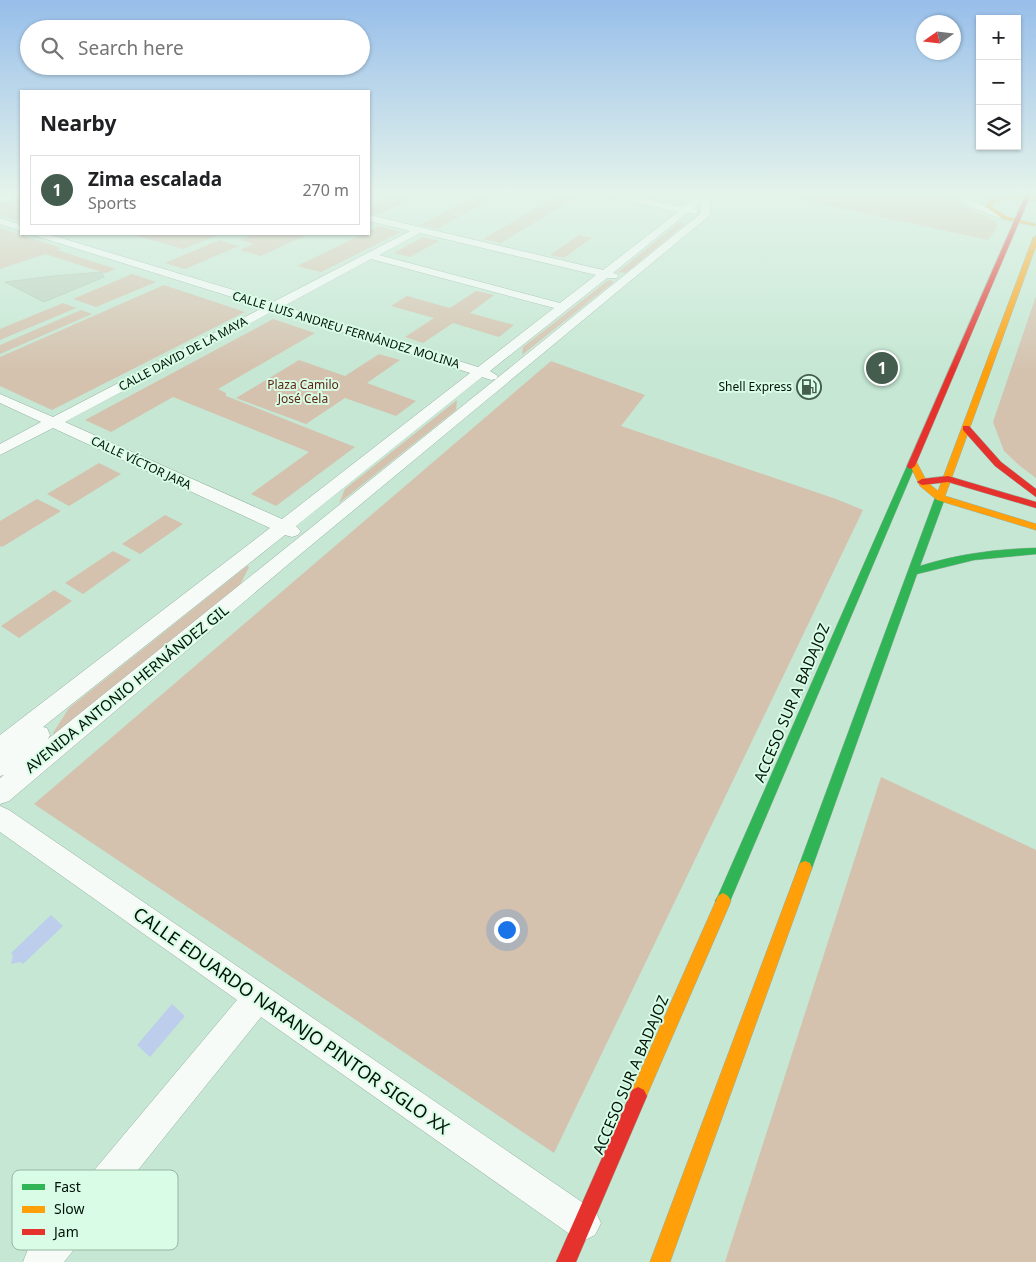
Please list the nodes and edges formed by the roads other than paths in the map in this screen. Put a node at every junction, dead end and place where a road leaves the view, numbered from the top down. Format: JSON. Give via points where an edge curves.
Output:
{"nodes":[{"id":1,"x":100,"y":253,"type":"edge"},
{"id":2,"x":376,"y":253,"type":"edge"},
{"id":3,"x":515,"y":253,"type":"edge"},
{"id":4,"x":631,"y":253,"type":"edge"},
{"id":5,"x":658,"y":253,"type":"edge"},
{"id":6,"x":1003,"y":253,"type":"edge"},
{"id":7,"x":1031,"y":253,"type":"edge"},
{"id":8,"x":370,"y":256,"type":"junction"},
{"id":9,"x":604,"y":274,"type":"junction"},
{"id":10,"x":626,"y":279,"type":"junction"},
{"id":11,"x":272,"y":307,"type":"junction"},
{"id":12,"x":562,"y":307,"type":"junction"},
{"id":13,"x":491,"y":376,"type":"junction"},
{"id":14,"x":0,"y":398,"type":"edge"},
{"id":15,"x":53,"y":422,"type":"junction"},
{"id":16,"x":966,"y":428,"type":"junction"},
{"id":17,"x":0,"y":450,"type":"edge"},
{"id":18,"x":913,"y":463,"type":"junction"},
{"id":19,"x":948,"y":479,"type":"junction"},
{"id":20,"x":921,"y":482,"type":"junction"},
{"id":21,"x":900,"y":492,"type":"junction"},
{"id":22,"x":1036,"y":494,"type":"edge"},
{"id":23,"x":941,"y":498,"type":"junction"},
{"id":24,"x":1036,"y":505,"type":"edge"},
{"id":25,"x":1036,"y":527,"type":"edge"},
{"id":26,"x":295,"y":533,"type":"junction"},
{"id":27,"x":1036,"y":552,"type":"edge"},
{"id":28,"x":913,"y":572,"type":"junction"},
{"id":29,"x":52,"y":707,"type":"junction"},
{"id":30,"x":0,"y":748,"type":"edge"},
{"id":31,"x":0,"y":766,"type":"edge"},
{"id":32,"x":0,"y":793,"type":"edge"},
{"id":33,"x":0,"y":818,"type":"edge"},
{"id":34,"x":256,"y":998,"type":"junction"},
{"id":35,"x":116,"y":1170,"type":"edge"},
{"id":36,"x":583,"y":1223,"type":"junction"},
{"id":37,"x":51,"y":1250,"type":"edge"},
{"id":38,"x":41,"y":1262,"type":"edge"},
{"id":39,"x":566,"y":1262,"type":"edge"},
{"id":40,"x":660,"y":1262,"type":"edge"}],
"edges":[{"from":1,"to":11,"type":"street","name":"CALLE LUIS ANDREU FERNÁNDEZ MOLINA"},
{"from":2,"to":8,"type":"street","name":"CALLE DAVID DE LA MAYA"},
{"from":3,"to":9,"type":"street"},
{"from":4,"to":9,"type":"street","name":"AVENIDA ANTONIO HERNÁNDEZ GIL"},
{"from":5,"to":10,"type":"street","name":"AVENIDA ANTONIO HERNÁNDEZ GIL"},
{"from":6,"to":18,"type":"main road","name":"ACCESO SUR A BADAJOZ"},
{"from":7,"to":16,"type":"main road"},
{"from":8,"to":11,"type":"street","name":"CALLE DAVID DE LA MAYA"},
{"from":8,"to":12,"type":"street"},
{"from":9,"to":10,"type":"street"},
{"from":9,"to":12,"type":"street","name":"AVENIDA ANTONIO HERNÁNDEZ GIL"},
{"from":10,"to":13,"type":"street","name":"AVENIDA ANTONIO HERNÁNDEZ GIL"},
{"from":11,"to":13,"type":"street","name":"CALLE LUIS ANDREU FERNÁNDEZ MOLINA"},
{"from":11,"to":15,"type":"street","name":"CALLE DAVID DE LA MAYA"},
{"from":12,"to":13,"type":"street","name":"AVENIDA ANTONIO HERNÁNDEZ GIL","via":[[520,341],[516,355]]},
{"from":13,"to":26,"type":"street","name":"AVENIDA ANTONIO HERNÁNDEZ GIL","via":[[337,485]]},
{"from":13,"to":26,"type":"street","name":"AVENIDA ANTONIO HERNÁNDEZ GIL","via":[[464,411]]},
{"from":14,"to":15,"type":"street","name":"CALLE VÍCTOR JARA"},
{"from":15,"to":17,"type":"street","name":"CALLE DAVID DE LA MAYA"},
{"from":15,"to":26,"type":"street","name":"CALLE VÍCTOR JARA"},
{"from":16,"to":19,"type":"main road"},
{"from":16,"to":22,"type":"main road","via":[[994,462]]},
{"from":18,"to":20,"type":"main road"},
{"from":18,"to":21,"type":"main road","name":"ACCESO SUR A BADAJOZ"},
{"from":19,"to":20,"type":"main road"},
{"from":19,"to":23,"type":"main road"},
{"from":19,"to":24,"type":"main road"},
{"from":20,"to":21,"type":"main road"},
{"from":20,"to":23,"type":"main road"},
{"from":21,"to":36,"type":"main road","name":"ACCESO SUR A BADAJOZ"},
{"from":23,"to":25,"type":"main road"},
{"from":23,"to":28,"type":"main road"},
{"from":26,"to":29,"type":"street","name":"AVENIDA ANTONIO HERNÁNDEZ GIL"},
{"from":26,"to":32,"type":"street","name":"AVENIDA ANTONIO HERNÁNDEZ GIL","via":[[254,584]]},
{"from":27,"to":28,"type":"main road","via":[[964,555]]},
{"from":28,"to":40,"type":"main road"},
{"from":29,"to":30,"type":"street","name":"AVENIDA ANTONIO HERNÁNDEZ GIL"},
{"from":29,"to":31,"type":"street","name":"AVENIDA ANTONIO HERNÁNDEZ GIL","via":[[47,728]]},
{"from":33,"to":34,"type":"street","name":"CALLE EDUARDO NARANJO PINTOR SIGLO XX"},
{"from":34,"to":35,"type":"street"},
{"from":34,"to":36,"type":"street","name":"CALLE EDUARDO NARANJO PINTOR SIGLO XX"},
{"from":36,"to":39,"type":"main road","name":"ACCESO SUR A BADAJOZ"},
{"from":37,"to":38,"type":"street"}]}
